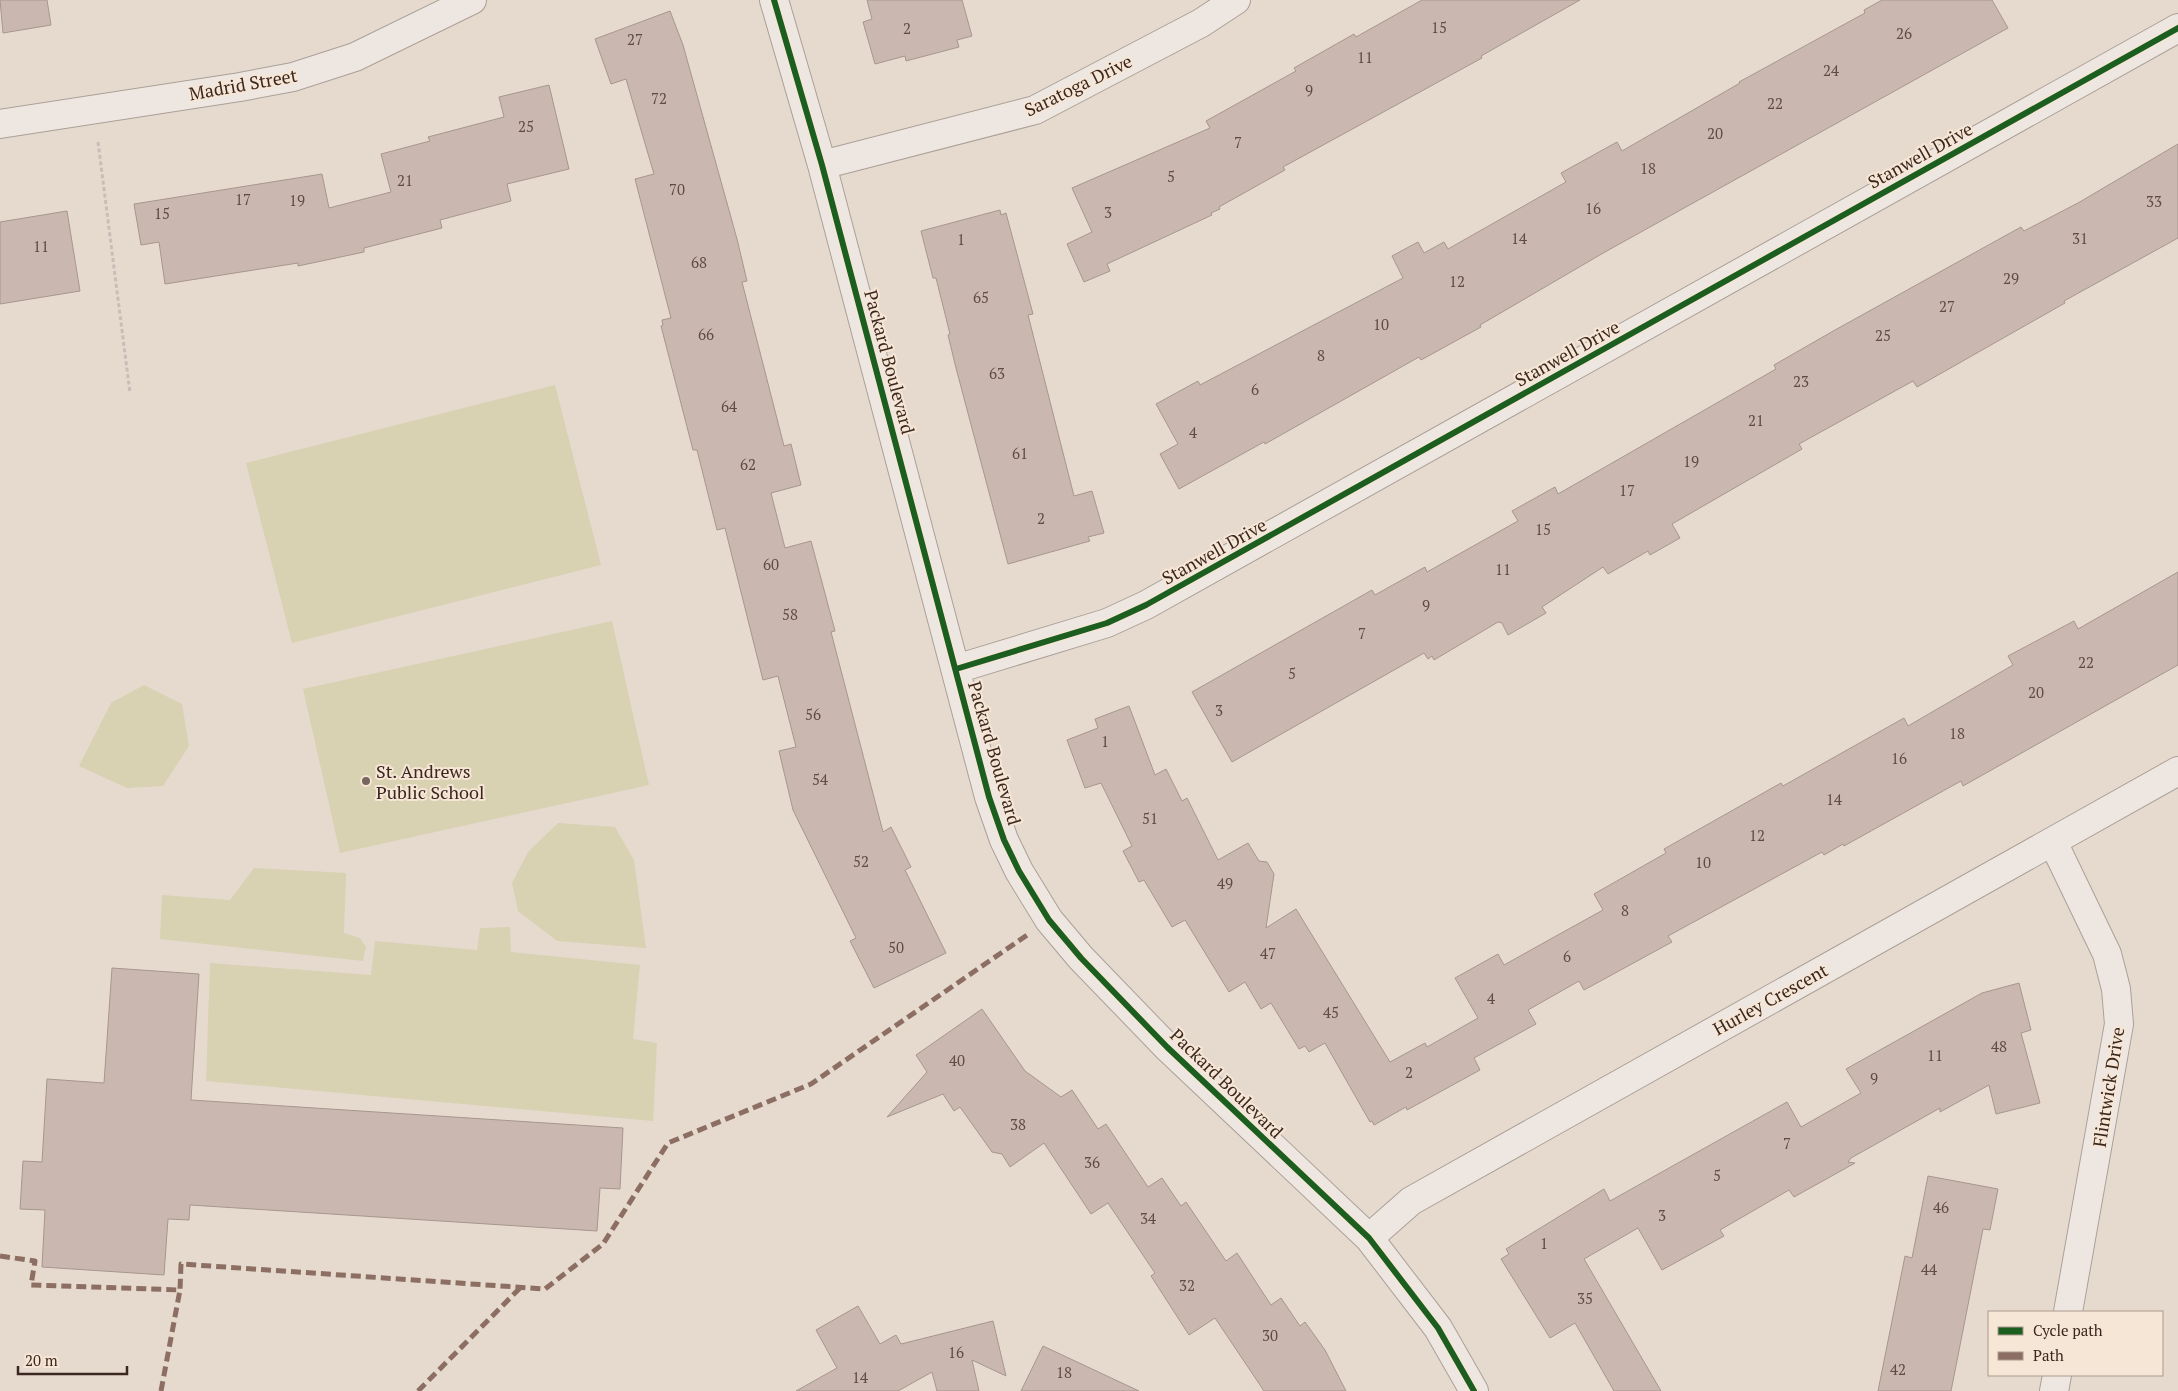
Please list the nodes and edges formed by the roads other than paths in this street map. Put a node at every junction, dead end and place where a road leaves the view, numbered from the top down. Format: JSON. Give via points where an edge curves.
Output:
{"nodes":[{"id":1,"x":472,"y":0,"type":"edge"},
{"id":2,"x":774,"y":0,"type":"edge"},
{"id":3,"x":1236,"y":0,"type":"edge"},
{"id":4,"x":2178,"y":28,"type":"edge"},
{"id":5,"x":0,"y":124,"type":"edge"},
{"id":6,"x":822,"y":165,"type":"junction"},
{"id":7,"x":956,"y":669,"type":"junction"},
{"id":8,"x":2178,"y":771,"type":"edge"},
{"id":9,"x":2053,"y":842,"type":"junction"},
{"id":10,"x":1369,"y":1238,"type":"junction"},
{"id":11,"x":2068,"y":1311,"type":"edge"},
{"id":12,"x":2057,"y":1376,"type":"edge"},
{"id":13,"x":1474,"y":1391,"type":"edge"},
{"id":14,"x":2054,"y":1391,"type":"edge"}],
"edges":[{"from":1,"to":5,"type":"street","name":"Madrid Street","via":[[355,57],[293,77]]},
{"from":2,"to":6,"type":"street","name":"Packard Boulevard"},
{"from":3,"to":6,"type":"street","name":"Saratoga Drive","via":[[1201,23],[1035,110]]},
{"from":4,"to":7,"type":"street","name":"Stanwell Drive","via":[[1146,605],[1107,623]]},
{"from":6,"to":7,"type":"street","name":"Packard Boulevard"},
{"from":7,"to":10,"type":"street","name":"Packard Boulevard","via":[[989,797],[1004,840],[1049,920],[1080,958],[1167,1048]]},
{"from":8,"to":9,"type":"street","name":"Hurley Crescent"},
{"from":9,"to":10,"type":"street","name":"Hurley Crescent","via":[[1411,1201]]},
{"from":9,"to":11,"type":"street","name":"Flintwick Drive","via":[[2107,954],[2116,989],[2119,1024]]},
{"from":10,"to":13,"type":"street","name":"Packard Boulevard","via":[[1438,1328]]},
{"from":12,"to":14,"type":"street"}]}
